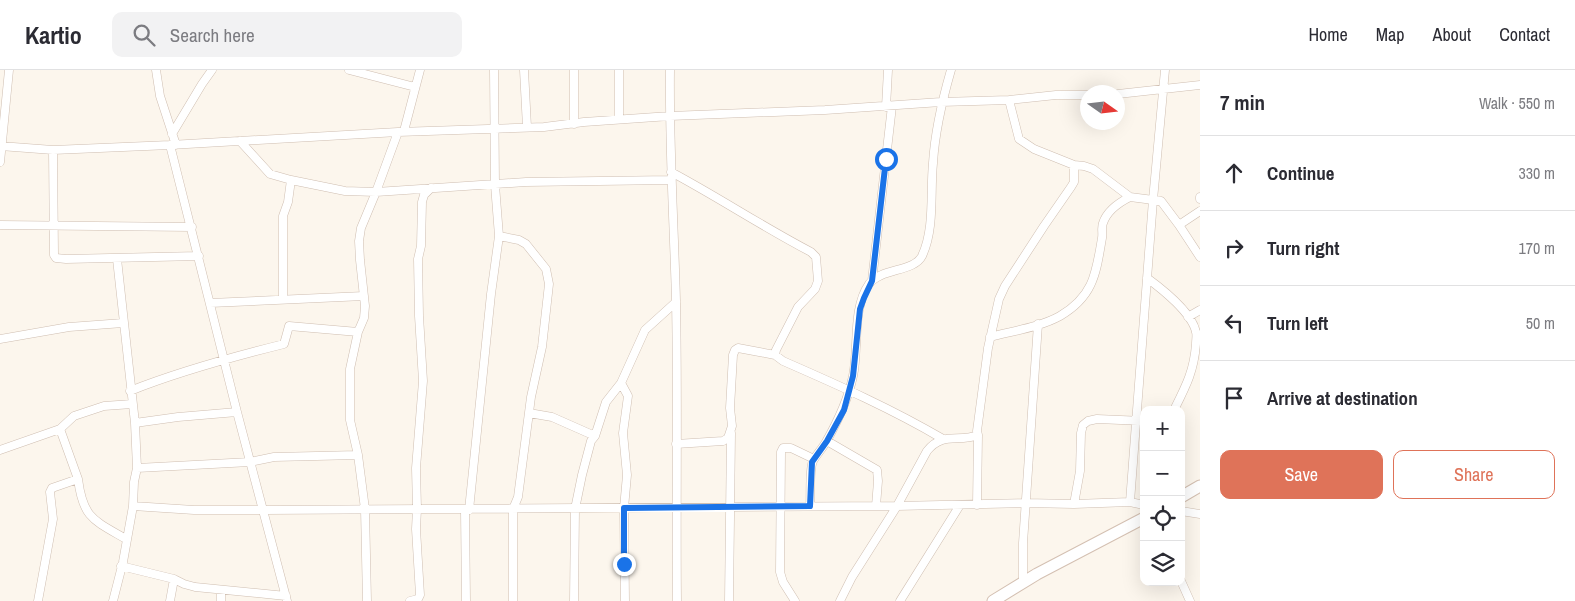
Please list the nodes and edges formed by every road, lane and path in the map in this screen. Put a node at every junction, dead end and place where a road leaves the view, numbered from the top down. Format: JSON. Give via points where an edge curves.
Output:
{"nodes":[{"id":1,"x":9,"y":70,"type":"edge"},
{"id":2,"x":156,"y":70,"type":"edge"},
{"id":3,"x":212,"y":70,"type":"edge"},
{"id":4,"x":349,"y":70,"type":"edge"},
{"id":5,"x":420,"y":70,"type":"edge"},
{"id":6,"x":494,"y":70,"type":"edge"},
{"id":7,"x":524,"y":70,"type":"edge"},
{"id":8,"x":574,"y":70,"type":"edge"},
{"id":9,"x":619,"y":70,"type":"edge"},
{"id":10,"x":670,"y":70,"type":"edge"},
{"id":11,"x":888,"y":70,"type":"edge"},
{"id":12,"x":951,"y":70,"type":"edge"},
{"id":13,"x":1165,"y":70,"type":"edge"},
{"id":14,"x":1200,"y":84,"type":"edge"},
{"id":15,"x":415,"y":87,"type":"junction"},
{"id":16,"x":1164,"y":89,"type":"junction"},
{"id":17,"x":1125,"y":93,"type":"edge"},
{"id":18,"x":1080,"y":95,"type":"edge"},
{"id":19,"x":1009,"y":100,"type":"junction"},
{"id":20,"x":941,"y":102,"type":"junction"},
{"id":21,"x":889,"y":106,"type":"junction"},
{"id":22,"x":670,"y":116,"type":"junction"},
{"id":23,"x":619,"y":119,"type":"junction"},
{"id":24,"x":574,"y":124,"type":"junction"},
{"id":25,"x":527,"y":127,"type":"junction"},
{"id":26,"x":494,"y":128,"type":"junction"},
{"id":27,"x":400,"y":132,"type":"junction"},
{"id":28,"x":172,"y":134,"type":"junction"},
{"id":29,"x":240,"y":141,"type":"junction"},
{"id":30,"x":173,"y":145,"type":"junction"},
{"id":31,"x":1,"y":146,"type":"edge"},
{"id":32,"x":53,"y":150,"type":"junction"},
{"id":33,"x":0,"y":162,"type":"edge"},
{"id":34,"x":1074,"y":165,"type":"junction"},
{"id":35,"x":671,"y":176,"type":"junction"},
{"id":36,"x":291,"y":180,"type":"junction"},
{"id":37,"x":495,"y":185,"type":"junction"},
{"id":38,"x":431,"y":188,"type":"junction"},
{"id":39,"x":376,"y":192,"type":"junction"},
{"id":40,"x":1130,"y":196,"type":"junction"},
{"id":41,"x":1153,"y":200,"type":"junction"},
{"id":42,"x":1200,"y":211,"type":"edge"},
{"id":43,"x":0,"y":225,"type":"edge"},
{"id":44,"x":55,"y":225,"type":"junction"},
{"id":45,"x":1179,"y":225,"type":"junction"},
{"id":46,"x":192,"y":227,"type":"junction"},
{"id":47,"x":499,"y":236,"type":"junction"},
{"id":48,"x":199,"y":256,"type":"junction"},
{"id":49,"x":1200,"y":257,"type":"edge"},
{"id":50,"x":117,"y":259,"type":"junction"},
{"id":51,"x":1147,"y":278,"type":"junction"},
{"id":52,"x":872,"y":281,"type":"junction"},
{"id":53,"x":364,"y":296,"type":"junction"},
{"id":54,"x":283,"y":299,"type":"junction"},
{"id":55,"x":676,"y":302,"type":"junction"},
{"id":56,"x":210,"y":303,"type":"junction"},
{"id":57,"x":1200,"y":310,"type":"edge"},
{"id":58,"x":1188,"y":317,"type":"junction"},
{"id":59,"x":123,"y":323,"type":"junction"},
{"id":60,"x":1038,"y":324,"type":"junction"},
{"id":61,"x":358,"y":332,"type":"junction"},
{"id":62,"x":990,"y":337,"type":"junction"},
{"id":63,"x":0,"y":339,"type":"edge"},
{"id":64,"x":775,"y":355,"type":"junction"},
{"id":65,"x":224,"y":359,"type":"junction"},
{"id":66,"x":621,"y":383,"type":"junction"},
{"id":67,"x":850,"y":390,"type":"junction"},
{"id":68,"x":130,"y":391,"type":"junction"},
{"id":69,"x":132,"y":404,"type":"junction"},
{"id":70,"x":1141,"y":406,"type":"edge"},
{"id":71,"x":1176,"y":406,"type":"edge"},
{"id":72,"x":236,"y":412,"type":"junction"},
{"id":73,"x":529,"y":413,"type":"junction"},
{"id":74,"x":1140,"y":421,"type":"edge"},
{"id":75,"x":135,"y":423,"type":"junction"},
{"id":76,"x":60,"y":430,"type":"junction"},
{"id":77,"x":731,"y":433,"type":"junction"},
{"id":78,"x":978,"y":435,"type":"junction"},
{"id":79,"x":595,"y":436,"type":"junction"},
{"id":80,"x":943,"y":439,"type":"junction"},
{"id":81,"x":827,"y":441,"type":"junction"},
{"id":82,"x":676,"y":444,"type":"junction"},
{"id":83,"x":0,"y":450,"type":"edge"},
{"id":84,"x":358,"y":455,"type":"junction"},
{"id":85,"x":814,"y":459,"type":"junction"},
{"id":86,"x":250,"y":462,"type":"junction"},
{"id":87,"x":137,"y":468,"type":"junction"},
{"id":88,"x":78,"y":479,"type":"junction"},
{"id":89,"x":1200,"y":486,"type":"edge"},
{"id":90,"x":1183,"y":496,"type":"edge"},
{"id":91,"x":1130,"y":502,"type":"junction"},
{"id":92,"x":1025,"y":503,"type":"junction"},
{"id":93,"x":1140,"y":503,"type":"edge"},
{"id":94,"x":977,"y":504,"type":"junction"},
{"id":95,"x":1074,"y":504,"type":"junction"},
{"id":96,"x":960,"y":505,"type":"junction"},
{"id":97,"x":132,"y":506,"type":"junction"},
{"id":98,"x":780,"y":506,"type":"junction"},
{"id":99,"x":810,"y":506,"type":"junction"},
{"id":100,"x":876,"y":506,"type":"junction"},
{"id":101,"x":897,"y":506,"type":"junction"},
{"id":102,"x":731,"y":507,"type":"junction"},
{"id":103,"x":417,"y":508,"type":"junction"},
{"id":104,"x":624,"y":508,"type":"junction"},
{"id":105,"x":676,"y":508,"type":"junction"},
{"id":106,"x":364,"y":509,"type":"junction"},
{"id":107,"x":513,"y":509,"type":"junction"},
{"id":108,"x":575,"y":509,"type":"junction"},
{"id":109,"x":264,"y":510,"type":"junction"},
{"id":110,"x":467,"y":510,"type":"junction"},
{"id":111,"x":1185,"y":512,"type":"edge"},
{"id":112,"x":1200,"y":514,"type":"edge"},
{"id":113,"x":1140,"y":520,"type":"edge"},
{"id":114,"x":126,"y":539,"type":"junction"},
{"id":115,"x":122,"y":566,"type":"junction"},
{"id":116,"x":174,"y":579,"type":"junction"},
{"id":117,"x":1023,"y":582,"type":"junction"},
{"id":118,"x":1183,"y":586,"type":"edge"},
{"id":119,"x":221,"y":590,"type":"junction"},
{"id":120,"x":286,"y":598,"type":"edge"},
{"id":121,"x":38,"y":601,"type":"edge"},
{"id":122,"x":113,"y":601,"type":"edge"},
{"id":123,"x":170,"y":601,"type":"edge"},
{"id":124,"x":220,"y":601,"type":"edge"},
{"id":125,"x":366,"y":601,"type":"edge"},
{"id":126,"x":410,"y":601,"type":"edge"},
{"id":127,"x":466,"y":601,"type":"edge"},
{"id":128,"x":513,"y":601,"type":"edge"},
{"id":129,"x":574,"y":601,"type":"edge"},
{"id":130,"x":624,"y":601,"type":"edge"},
{"id":131,"x":677,"y":601,"type":"edge"},
{"id":132,"x":729,"y":601,"type":"edge"},
{"id":133,"x":795,"y":601,"type":"edge"},
{"id":134,"x":840,"y":601,"type":"edge"},
{"id":135,"x":900,"y":601,"type":"edge"},
{"id":136,"x":993,"y":601,"type":"edge"},
{"id":137,"x":1190,"y":601,"type":"edge"}],
"edges":[{"from":1,"to":31,"type":"street"},
{"from":2,"to":28,"type":"street"},
{"from":3,"to":28,"type":"street"},
{"from":4,"to":15,"type":"street"},
{"from":5,"to":15,"type":"street"},
{"from":6,"to":26,"type":"street"},
{"from":7,"to":25,"type":"street"},
{"from":8,"to":24,"type":"street"},
{"from":9,"to":23,"type":"street"},
{"from":10,"to":22,"type":"street"},
{"from":11,"to":21,"type":"street"},
{"from":12,"to":20,"type":"street"},
{"from":13,"to":16,"type":"street"},
{"from":14,"to":16,"type":"street"},
{"from":15,"to":27,"type":"street"},
{"from":16,"to":17,"type":"street"},
{"from":16,"to":41,"type":"street"},
{"from":18,"to":19,"type":"street"},
{"from":19,"to":20,"type":"street"},
{"from":19,"to":34,"type":"street","via":[[1019,139],[1034,149]]},
{"from":20,"to":21,"type":"street"},
{"from":20,"to":52,"type":"street","via":[[928,238],[921,258]]},
{"from":21,"to":22,"type":"street"},
{"from":21,"to":52,"type":"street"},
{"from":22,"to":23,"type":"street"},
{"from":22,"to":35,"type":"street"},
{"from":23,"to":24,"type":"street"},
{"from":24,"to":25,"type":"street"},
{"from":25,"to":26,"type":"street"},
{"from":26,"to":27,"type":"street"},
{"from":26,"to":37,"type":"street"},
{"from":27,"to":29,"type":"street"},
{"from":27,"to":39,"type":"street"},
{"from":28,"to":30,"type":"street"},
{"from":29,"to":30,"type":"street"},
{"from":29,"to":36,"type":"street","via":[[270,174]]},
{"from":30,"to":32,"type":"street"},
{"from":30,"to":46,"type":"street"},
{"from":31,"to":32,"type":"street"},
{"from":31,"to":33,"type":"street"},
{"from":32,"to":44,"type":"street"},
{"from":34,"to":40,"type":"street","via":[[1093,169]]},
{"from":34,"to":62,"type":"street","via":[[1072,187],[1005,286]]},
{"from":35,"to":37,"type":"street"},
{"from":35,"to":55,"type":"street"},
{"from":35,"to":64,"type":"street","via":[[704,190],[816,257],[818,281],[815,289],[798,307]]},
{"from":36,"to":39,"type":"street"},
{"from":36,"to":54,"type":"street","via":[[283,216]]},
{"from":37,"to":38,"type":"street"},
{"from":37,"to":47,"type":"street"},
{"from":38,"to":39,"type":"street"},
{"from":38,"to":103,"type":"street","via":[[422,202],[418,259],[423,381],[416,468]]},
{"from":39,"to":53,"type":"street","via":[[359,241]]},
{"from":40,"to":41,"type":"street"},
{"from":40,"to":60,"type":"street","via":[[1118,203],[1102,223],[1103,235],[1092,286],[1060,316]]},
{"from":41,"to":45,"type":"street","via":[[1164,203]]},
{"from":41,"to":51,"type":"street"},
{"from":42,"to":45,"type":"street"},
{"from":43,"to":44,"type":"street"},
{"from":44,"to":46,"type":"street"},
{"from":44,"to":50,"type":"street","via":[[54,255],[58,259]]},
{"from":45,"to":49,"type":"street"},
{"from":46,"to":48,"type":"street"},
{"from":47,"to":73,"type":"street","via":[[526,244],[548,275],[542,347]]},
{"from":47,"to":110,"type":"street"},
{"from":48,"to":50,"type":"street"},
{"from":48,"to":56,"type":"street"},
{"from":50,"to":59,"type":"street"},
{"from":51,"to":58,"type":"street","via":[[1170,295]]},
{"from":51,"to":70,"type":"street"},
{"from":52,"to":67,"type":"street","via":[[860,309]]},
{"from":53,"to":54,"type":"street"},
{"from":53,"to":61,"type":"street","via":[[364,318]]},
{"from":54,"to":56,"type":"street"},
{"from":55,"to":66,"type":"street","via":[[644,330]]},
{"from":55,"to":82,"type":"street"},
{"from":56,"to":65,"type":"street"},
{"from":57,"to":58,"type":"street"},
{"from":58,"to":71,"type":"street","via":[[1196,332],[1195,355],[1191,376]]},
{"from":59,"to":63,"type":"street","via":[[69,327]]},
{"from":59,"to":68,"type":"street"},
{"from":60,"to":62,"type":"street"},
{"from":60,"to":92,"type":"street"},
{"from":61,"to":65,"type":"street","via":[[289,326],[284,344]]},
{"from":61,"to":84,"type":"street","via":[[349,386],[350,420]]},
{"from":62,"to":78,"type":"street"},
{"from":64,"to":67,"type":"street"},
{"from":64,"to":77,"type":"street","via":[[735,350]]},
{"from":65,"to":68,"type":"street"},
{"from":65,"to":72,"type":"street"},
{"from":66,"to":79,"type":"street","via":[[606,402]]},
{"from":66,"to":104,"type":"street","via":[[628,396],[624,432],[627,475]]},
{"from":67,"to":80,"type":"street"},
{"from":67,"to":81,"type":"street","via":[[844,410]]},
{"from":68,"to":69,"type":"street"},
{"from":69,"to":75,"type":"street"},
{"from":69,"to":76,"type":"street","via":[[104,406],[74,416]]},
{"from":72,"to":75,"type":"street"},
{"from":72,"to":86,"type":"street"},
{"from":73,"to":79,"type":"street","via":[[552,416]]},
{"from":73,"to":107,"type":"street","via":[[518,497]]},
{"from":74,"to":91,"type":"street"},
{"from":74,"to":95,"type":"street","via":[[1097,419],[1083,426]]},
{"from":75,"to":87,"type":"street"},
{"from":76,"to":83,"type":"street"},
{"from":76,"to":88,"type":"street"},
{"from":77,"to":82,"type":"street","via":[[723,441]]},
{"from":77,"to":102,"type":"street"},
{"from":78,"to":80,"type":"street"},
{"from":78,"to":94,"type":"street"},
{"from":79,"to":108,"type":"street","via":[[591,441]]},
{"from":80,"to":101,"type":"street","via":[[932,444],[927,451]]},
{"from":81,"to":85,"type":"street"},
{"from":81,"to":100,"type":"street","via":[[877,470]]},
{"from":82,"to":105,"type":"street"},
{"from":84,"to":86,"type":"street","via":[[274,457]]},
{"from":84,"to":106,"type":"street"},
{"from":85,"to":98,"type":"street","via":[[791,448],[783,448]]},
{"from":85,"to":99,"type":"street"},
{"from":86,"to":87,"type":"street"},
{"from":86,"to":109,"type":"street"},
{"from":87,"to":97,"type":"street"},
{"from":88,"to":114,"type":"street","via":[[88,515]]},
{"from":88,"to":121,"type":"street","via":[[56,486],[50,492],[53,519]]},
{"from":89,"to":90,"type":"street"},
{"from":91,"to":93,"type":"street"},
{"from":91,"to":95,"type":"street"},
{"from":92,"to":94,"type":"street"},
{"from":92,"to":95,"type":"street"},
{"from":92,"to":117,"type":"street"},
{"from":94,"to":96,"type":"street"},
{"from":96,"to":101,"type":"street"},
{"from":96,"to":135,"type":"street"},
{"from":97,"to":109,"type":"street"},
{"from":97,"to":114,"type":"street"},
{"from":98,"to":99,"type":"street"},
{"from":98,"to":102,"type":"street"},
{"from":98,"to":133,"type":"street","via":[[780,572]]},
{"from":99,"to":100,"type":"street"},
{"from":100,"to":101,"type":"street"},
{"from":101,"to":134,"type":"street","via":[[852,576]]},
{"from":102,"to":105,"type":"street"},
{"from":102,"to":132,"type":"street"},
{"from":103,"to":106,"type":"street"},
{"from":103,"to":110,"type":"street"},
{"from":103,"to":126,"type":"street","via":[[420,596]]},
{"from":104,"to":105,"type":"street"},
{"from":104,"to":108,"type":"street"},
{"from":104,"to":130,"type":"street"},
{"from":105,"to":131,"type":"street"},
{"from":106,"to":109,"type":"street"},
{"from":106,"to":125,"type":"street"},
{"from":107,"to":108,"type":"street"},
{"from":107,"to":110,"type":"street"},
{"from":107,"to":128,"type":"street"},
{"from":108,"to":129,"type":"street"},
{"from":109,"to":120,"type":"street"},
{"from":110,"to":127,"type":"street"},
{"from":111,"to":112,"type":"street"},
{"from":113,"to":117,"type":"street"},
{"from":114,"to":115,"type":"street"},
{"from":115,"to":116,"type":"street"},
{"from":115,"to":122,"type":"street"},
{"from":116,"to":119,"type":"street","via":[[196,587]]},
{"from":116,"to":123,"type":"street"},
{"from":117,"to":136,"type":"street"},
{"from":118,"to":137,"type":"street"},
{"from":119,"to":120,"type":"street"},
{"from":119,"to":124,"type":"street"}]}
